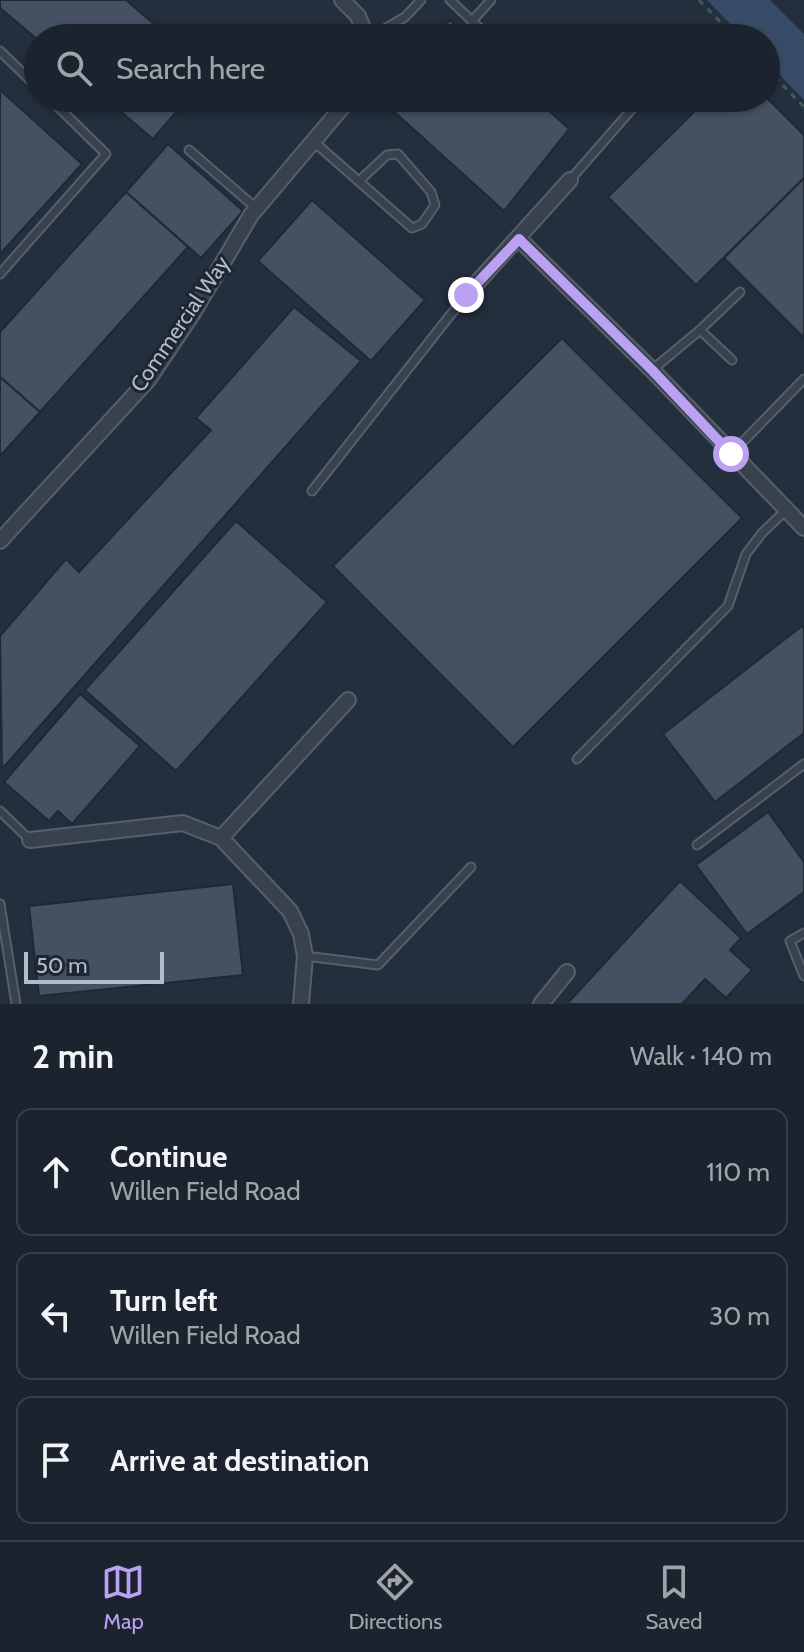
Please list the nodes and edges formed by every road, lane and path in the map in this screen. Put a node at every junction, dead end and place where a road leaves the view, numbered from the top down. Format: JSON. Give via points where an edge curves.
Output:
{"nodes":[{"id":1,"x":342,"y":0,"type":"edge"},
{"id":2,"x":421,"y":0,"type":"edge"},
{"id":3,"x":450,"y":0,"type":"edge"},
{"id":4,"x":491,"y":0,"type":"edge"},
{"id":5,"x":699,"y":0,"type":"edge"},
{"id":6,"x":472,"y":21,"type":"junction"},
{"id":7,"x":362,"y":24,"type":"edge"},
{"id":8,"x":393,"y":24,"type":"edge"},
{"id":9,"x":475,"y":24,"type":"edge"},
{"id":10,"x":722,"y":24,"type":"edge"},
{"id":11,"x":0,"y":51,"type":"edge"},
{"id":12,"x":24,"y":74,"type":"edge"},
{"id":13,"x":780,"y":82,"type":"edge"},
{"id":14,"x":804,"y":107,"type":"edge"},
{"id":15,"x":63,"y":112,"type":"edge"},
{"id":16,"x":338,"y":112,"type":"edge"},
{"id":17,"x":629,"y":112,"type":"edge"},
{"id":18,"x":313,"y":141,"type":"junction"},
{"id":19,"x":189,"y":150,"type":"dead end"},
{"id":20,"x":570,"y":180,"type":"joint"},
{"id":21,"x":359,"y":181,"type":"junction"},
{"id":22,"x":256,"y":208,"type":"junction"},
{"id":23,"x":519,"y":239,"type":"junction"},
{"id":24,"x":0,"y":274,"type":"edge"},
{"id":25,"x":740,"y":292,"type":"dead end"},
{"id":26,"x":466,"y":295,"type":"joint"},
{"id":27,"x":700,"y":330,"type":"junction"},
{"id":28,"x":732,"y":360,"type":"dead end"},
{"id":29,"x":652,"y":370,"type":"junction"},
{"id":30,"x":804,"y":379,"type":"edge"},
{"id":31,"x":731,"y":454,"type":"junction"},
{"id":32,"x":312,"y":491,"type":"dead end"},
{"id":33,"x":786,"y":510,"type":"junction"},
{"id":34,"x":804,"y":528,"type":"edge"},
{"id":35,"x":0,"y":541,"type":"edge"},
{"id":36,"x":348,"y":700,"type":"dead end"},
{"id":37,"x":577,"y":759,"type":"dead end"},
{"id":38,"x":804,"y":764,"type":"edge"},
{"id":39,"x":0,"y":811,"type":"edge"},
{"id":40,"x":221,"y":838,"type":"junction"},
{"id":41,"x":30,"y":840,"type":"joint"},
{"id":42,"x":697,"y":845,"type":"dead end"},
{"id":43,"x":471,"y":867,"type":"dead end"},
{"id":44,"x":0,"y":904,"type":"edge"},
{"id":45,"x":804,"y":933,"type":"edge"},
{"id":46,"x":305,"y":956,"type":"junction"},
{"id":47,"x":10,"y":965,"type":"junction"},
{"id":48,"x":0,"y":966,"type":"edge"},
{"id":49,"x":567,"y":972,"type":"dead end"},
{"id":50,"x":804,"y":976,"type":"edge"},
{"id":51,"x":16,"y":1004,"type":"edge"},
{"id":52,"x":301,"y":1004,"type":"edge"},
{"id":53,"x":541,"y":1004,"type":"edge"}],
"edges":[{"from":1,"to":7,"type":"street"},
{"from":2,"to":8,"type":"lane"},
{"from":3,"to":6,"type":"lane"},
{"from":4,"to":6,"type":"lane"},
{"from":5,"to":10,"type":"path"},
{"from":6,"to":9,"type":"lane"},
{"from":11,"to":12,"type":"lane"},
{"from":13,"to":14,"type":"path"},
{"from":15,"to":24,"type":"lane","via":[[106,154]]},
{"from":16,"to":18,"type":"street","name":"Commercial Way"},
{"from":17,"to":20,"type":"lane"},
{"from":18,"to":21,"type":"lane"},
{"from":18,"to":22,"type":"street","name":"Commercial Way"},
{"from":19,"to":22,"type":"lane"},
{"from":20,"to":23,"type":"street"},
{"from":21,"to":21,"type":"lane","via":[[412,228],[422,224],[435,205],[431,192],[398,154],[387,155]]},
{"from":22,"to":35,"type":"street","name":"Commercial Way","via":[[148,380]]},
{"from":23,"to":26,"type":"street"},
{"from":23,"to":29,"type":"street"},
{"from":25,"to":27,"type":"lane"},
{"from":26,"to":32,"type":"lane"},
{"from":27,"to":28,"type":"lane"},
{"from":27,"to":29,"type":"lane"},
{"from":29,"to":31,"type":"street"},
{"from":30,"to":31,"type":"lane"},
{"from":31,"to":33,"type":"street"},
{"from":33,"to":34,"type":"street"},
{"from":33,"to":37,"type":"lane","via":[[746,554],[728,606]]},
{"from":36,"to":40,"type":"street"},
{"from":38,"to":42,"type":"lane"},
{"from":39,"to":41,"type":"lane"},
{"from":40,"to":41,"type":"street","via":[[183,823]]},
{"from":40,"to":46,"type":"street","via":[[290,911]]},
{"from":43,"to":46,"type":"lane","via":[[378,965]]},
{"from":44,"to":47,"type":"lane"},
{"from":45,"to":50,"type":"lane","via":[[790,941]]},
{"from":46,"to":52,"type":"street"},
{"from":47,"to":48,"type":"lane"},
{"from":47,"to":51,"type":"lane"},
{"from":49,"to":53,"type":"street"}]}
